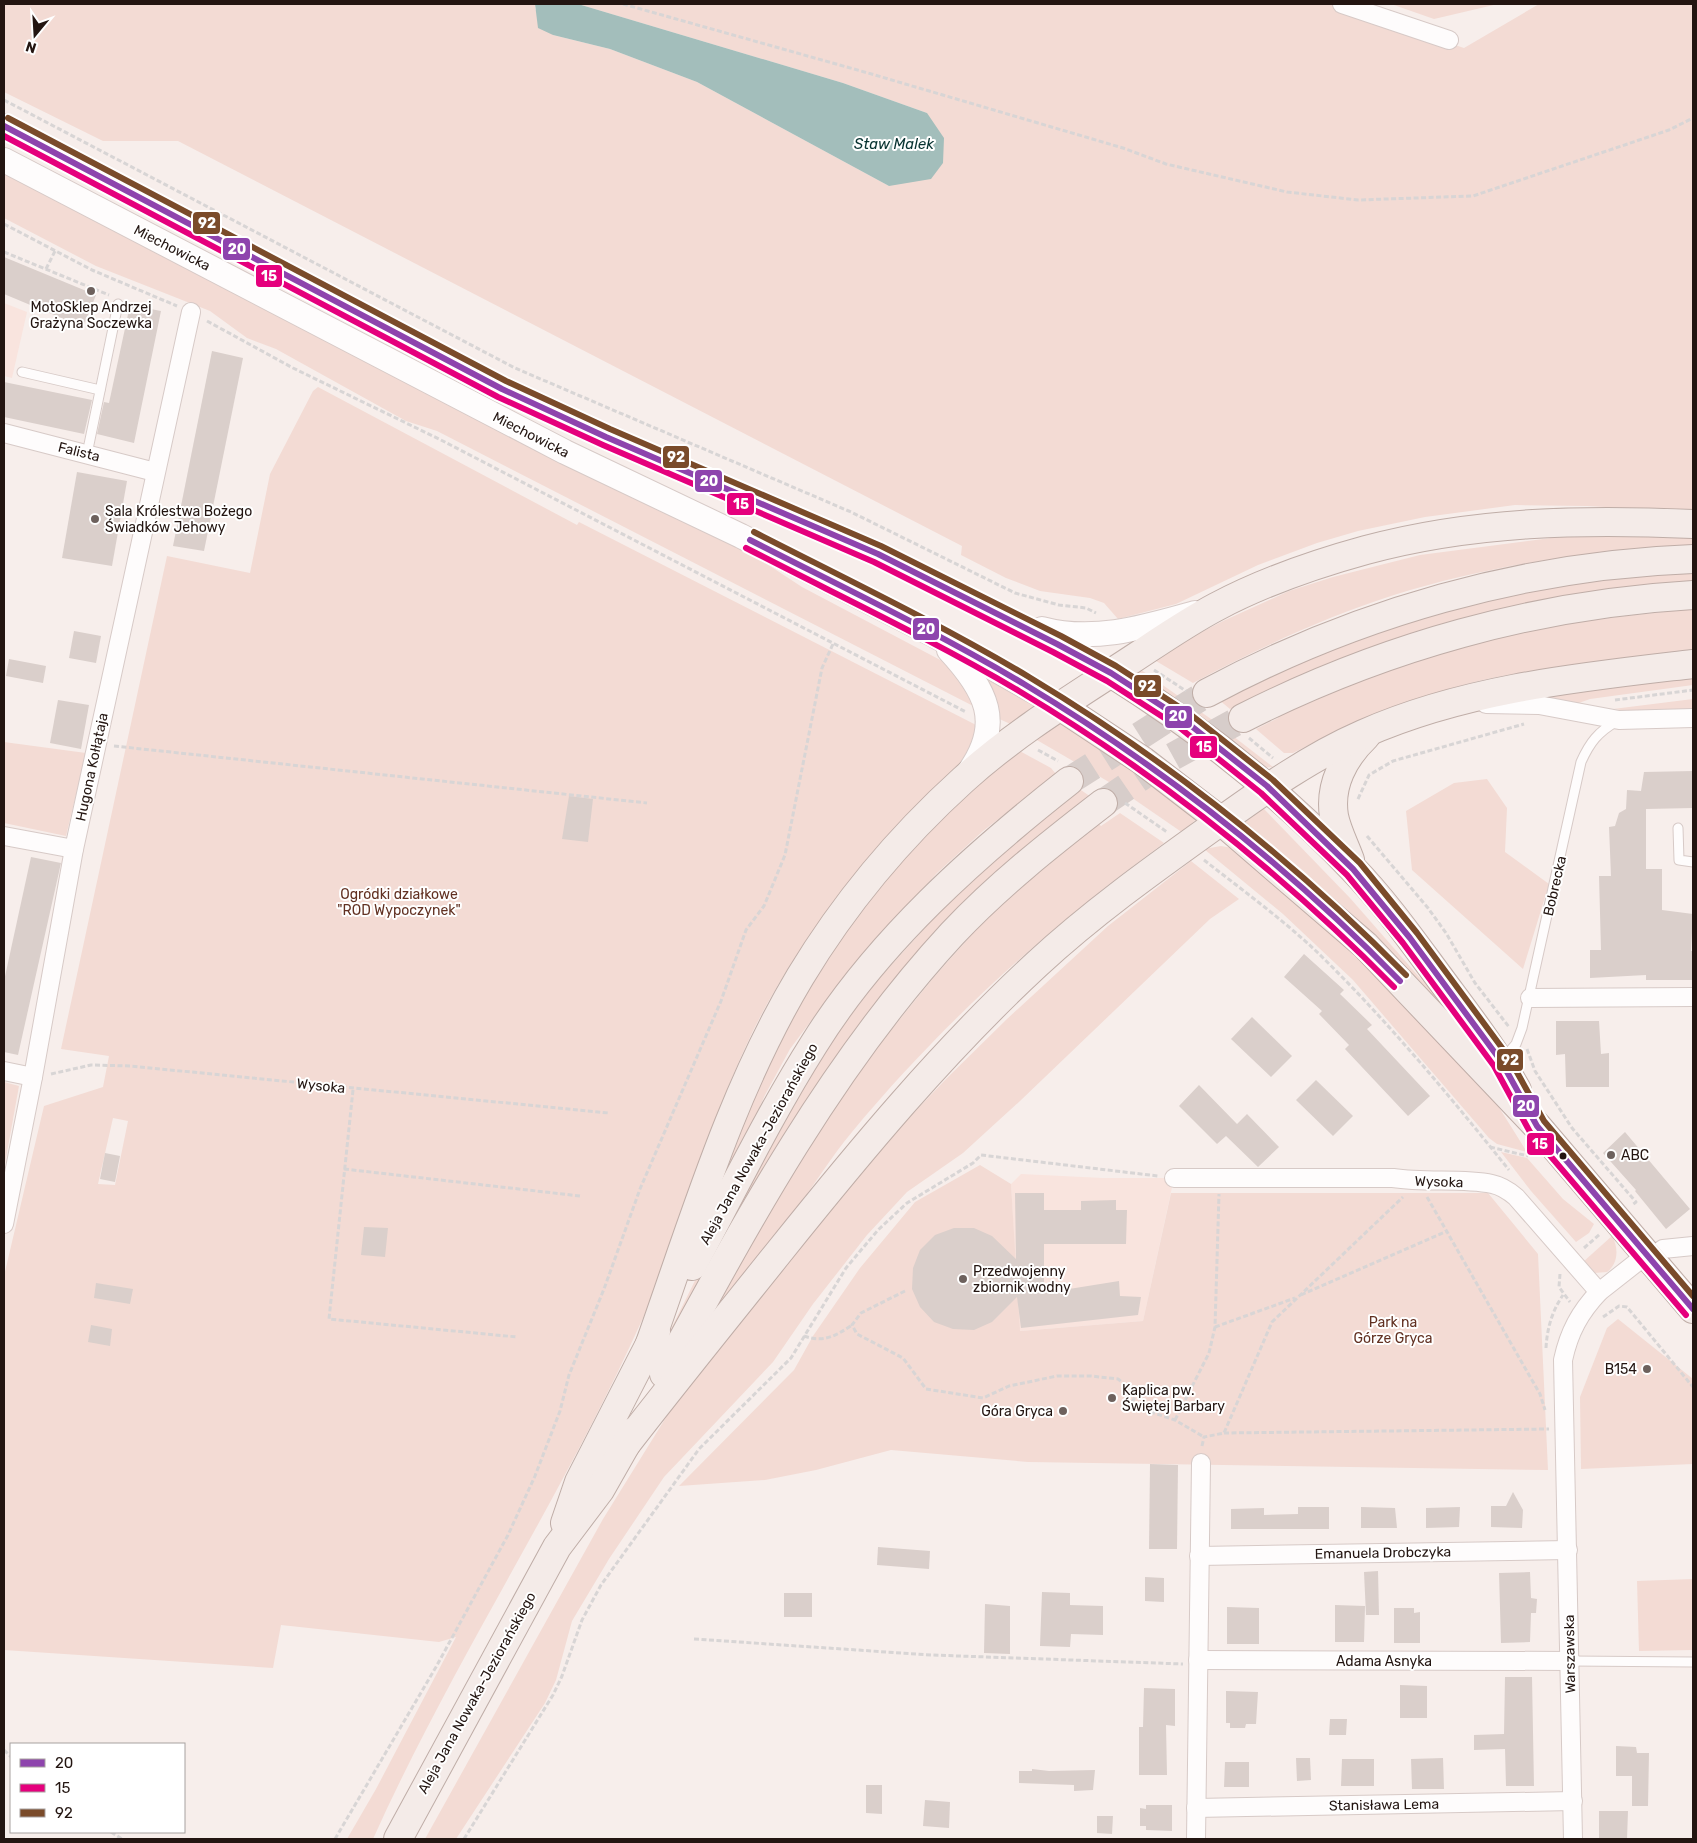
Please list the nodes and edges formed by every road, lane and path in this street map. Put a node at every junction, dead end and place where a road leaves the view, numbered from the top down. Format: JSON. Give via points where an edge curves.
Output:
{"nodes":[{"id":1,"x":623,"y":4,"type":"edge"},
{"id":2,"x":1342,"y":4,"type":"edge"},
{"id":3,"x":1449,"y":40,"type":"dead end"},
{"id":4,"x":4,"y":100,"type":"edge"},
{"id":5,"x":1693,"y":118,"type":"edge"},
{"id":6,"x":4,"y":126,"type":"edge"},
{"id":7,"x":4,"y":160,"type":"edge"},
{"id":8,"x":55,"y":251,"type":"dead end"},
{"id":9,"x":4,"y":252,"type":"edge"},
{"id":10,"x":46,"y":270,"type":"junction"},
{"id":11,"x":118,"y":304,"type":"joint"},
{"id":12,"x":191,"y":312,"type":"dead end"},
{"id":13,"x":515,"y":368,"type":"dead end"},
{"id":14,"x":22,"y":372,"type":"dead end"},
{"id":15,"x":100,"y":390,"type":"junction"},
{"id":16,"x":346,"y":394,"type":"dead end"},
{"id":17,"x":4,"y":433,"type":"edge"},
{"id":18,"x":87,"y":454,"type":"junction"},
{"id":19,"x":155,"y":472,"type":"junction"},
{"id":20,"x":1693,"y":524,"type":"edge"},
{"id":21,"x":1693,"y":559,"type":"edge"},
{"id":22,"x":1693,"y":595,"type":"edge"},
{"id":23,"x":980,"y":605,"type":"junction"},
{"id":24,"x":1214,"y":608,"type":"junction"},
{"id":25,"x":934,"y":634,"type":"junction"},
{"id":26,"x":833,"y":644,"type":"junction"},
{"id":27,"x":1693,"y":664,"type":"edge"},
{"id":28,"x":1111,"y":674,"type":"junction"},
{"id":29,"x":1693,"y":690,"type":"edge"},
{"id":30,"x":1207,"y":693,"type":"tunnel mouth"},
{"id":31,"x":1609,"y":701,"type":"dead end"},
{"id":32,"x":1451,"y":703,"type":"junction"},
{"id":33,"x":1060,"y":706,"type":"junction"},
{"id":34,"x":1243,"y":718,"type":"tunnel mouth"},
{"id":35,"x":1691,"y":719,"type":"edge"},
{"id":36,"x":1619,"y":720,"type":"junction"},
{"id":37,"x":1532,"y":722,"type":"dead end"},
{"id":38,"x":988,"y":724,"type":"junction"},
{"id":39,"x":1374,"y":729,"type":"junction"},
{"id":40,"x":1016,"y":738,"type":"junction"},
{"id":41,"x":96,"y":744,"type":"junction"},
{"id":42,"x":1066,"y":773,"type":"joint"},
{"id":43,"x":964,"y":779,"type":"junction"},
{"id":44,"x":1267,"y":786,"type":"junction"},
{"id":45,"x":1110,"y":801,"type":"joint"},
{"id":46,"x":647,"y":803,"type":"dead end"},
{"id":47,"x":1357,"y":807,"type":"dead end"},
{"id":48,"x":1221,"y":820,"type":"junction"},
{"id":49,"x":1678,"y":828,"type":"dead end"},
{"id":50,"x":1365,"y":834,"type":"dead end"},
{"id":51,"x":4,"y":836,"type":"edge"},
{"id":52,"x":1186,"y":846,"type":"junction"},
{"id":53,"x":74,"y":849,"type":"junction"},
{"id":54,"x":1693,"y":862,"type":"edge"},
{"id":55,"x":1354,"y":869,"type":"junction"},
{"id":56,"x":1693,"y":997,"type":"edge"},
{"id":57,"x":1530,"y":998,"type":"junction"},
{"id":58,"x":1519,"y":1039,"type":"junction"},
{"id":59,"x":1501,"y":1060,"type":"junction"},
{"id":60,"x":4,"y":1071,"type":"edge"},
{"id":61,"x":34,"y":1077,"type":"junction"},
{"id":62,"x":353,"y":1090,"type":"junction"},
{"id":63,"x":609,"y":1113,"type":"dead end"},
{"id":64,"x":1537,"y":1126,"type":"junction"},
{"id":65,"x":1490,"y":1146,"type":"junction"},
{"id":66,"x":1528,"y":1156,"type":"dead end"},
{"id":67,"x":344,"y":1170,"type":"junction"},
{"id":68,"x":1513,"y":1175,"type":"dead end"},
{"id":69,"x":1174,"y":1178,"type":"joint"},
{"id":70,"x":1219,"y":1179,"type":"junction"},
{"id":71,"x":1419,"y":1182,"type":"junction"},
{"id":72,"x":580,"y":1196,"type":"dead end"},
{"id":73,"x":1636,"y":1202,"type":"dead end"},
{"id":74,"x":4,"y":1224,"type":"edge"},
{"id":75,"x":1447,"y":1231,"type":"junction"},
{"id":76,"x":1602,"y":1232,"type":"dead end"},
{"id":77,"x":1693,"y":1246,"type":"edge"},
{"id":78,"x":1578,"y":1253,"type":"dead end"},
{"id":79,"x":1648,"y":1257,"type":"junction"},
{"id":80,"x":1561,"y":1271,"type":"dead end"},
{"id":81,"x":904,"y":1291,"type":"dead end"},
{"id":82,"x":1599,"y":1292,"type":"junction"},
{"id":83,"x":1298,"y":1297,"type":"junction"},
{"id":84,"x":1693,"y":1309,"type":"edge"},
{"id":85,"x":1599,"y":1321,"type":"dead end"},
{"id":86,"x":852,"y":1325,"type":"junction"},
{"id":87,"x":1215,"y":1327,"type":"junction"},
{"id":88,"x":804,"y":1336,"type":"junction"},
{"id":89,"x":516,"y":1338,"type":"dead end"},
{"id":90,"x":648,"y":1349,"type":"junction"},
{"id":91,"x":1547,"y":1353,"type":"dead end"},
{"id":92,"x":1693,"y":1387,"type":"edge"},
{"id":93,"x":1546,"y":1411,"type":"dead end"},
{"id":94,"x":1175,"y":1420,"type":"junction"},
{"id":95,"x":1549,"y":1420,"type":"dead end"},
{"id":96,"x":1224,"y":1433,"type":"junction"},
{"id":97,"x":1204,"y":1437,"type":"junction"},
{"id":98,"x":624,"y":1447,"type":"junction"},
{"id":99,"x":1201,"y":1454,"type":"joint"},
{"id":100,"x":557,"y":1547,"type":"junction"},
{"id":101,"x":1568,"y":1550,"type":"junction"},
{"id":102,"x":1199,"y":1556,"type":"junction"},
{"id":103,"x":694,"y":1639,"type":"dead end"},
{"id":104,"x":1198,"y":1662,"type":"junction"},
{"id":105,"x":1571,"y":1662,"type":"junction"},
{"id":106,"x":1693,"y":1662,"type":"edge"},
{"id":107,"x":1573,"y":1802,"type":"junction"},
{"id":108,"x":1196,"y":1808,"type":"junction"},
{"id":109,"x":335,"y":1839,"type":"edge"},
{"id":110,"x":398,"y":1839,"type":"edge"},
{"id":111,"x":464,"y":1839,"type":"edge"},
{"id":112,"x":1196,"y":1839,"type":"edge"},
{"id":113,"x":1573,"y":1839,"type":"edge"}],
"edges":[{"from":1,"to":5,"type":"path","via":[[1123,148],[1166,164],[1287,192],[1349,199],[1473,196],[1669,130]]},
{"from":2,"to":3,"type":"street"},
{"from":4,"to":13,"type":"path"},
{"from":6,"to":23,"type":"main road","name":"Miechowicka","via":[[502,389],[606,437],[810,522]]},
{"from":7,"to":25,"type":"main road","name":"Miechowicka","via":[[565,452],[741,536]]},
{"from":8,"to":10,"type":"path"},
{"from":9,"to":10,"type":"path"},
{"from":10,"to":11,"type":"path","via":[[115,298]]},
{"from":11,"to":15,"type":"lane"},
{"from":12,"to":19,"type":"street","name":"Hugona Kołłątaja"},
{"from":14,"to":15,"type":"lane"},
{"from":15,"to":18,"type":"lane"},
{"from":16,"to":26,"type":"path"},
{"from":17,"to":18,"type":"street","name":"Falista"},
{"from":18,"to":19,"type":"street","name":"Falista"},
{"from":19,"to":41,"type":"street","name":"Hugona Kołłątaja"},
{"from":20,"to":24,"type":"main road","via":[[1578,521],[1461,530],[1367,550],[1275,580]]},
{"from":21,"to":30,"type":"main road","via":[[1567,570],[1436,600],[1375,618],[1318,640],[1251,669]]},
{"from":22,"to":34,"type":"main road","via":[[1573,608],[1482,627],[1340,674]]},
{"from":23,"to":24,"type":"main road","via":[[1044,630],[1082,635],[1138,629]]},
{"from":23,"to":28,"type":"main road","name":"Miechowicka"},
{"from":24,"to":28,"type":"main road"},
{"from":25,"to":33,"type":"main road","name":"Miechowicka"},
{"from":25,"to":38,"type":"main road","via":[[980,688],[988,712]]},
{"from":26,"to":38,"type":"path"},
{"from":26,"to":109,"type":"path","via":[[822,668],[786,855],[764,906],[746,930],[722,1002],[647,1171],[569,1375],[560,1411],[535,1476],[508,1534],[436,1667]]},
{"from":27,"to":32,"type":"main road","via":[[1532,684]]},
{"from":28,"to":33,"type":"main road"},
{"from":28,"to":44,"type":"main road","name":"Miechowicka","via":[[1185,721]]},
{"from":29,"to":31,"type":"path"},
{"from":32,"to":36,"type":"street","via":[[1538,705]]},
{"from":32,"to":39,"type":"main road"},
{"from":33,"to":40,"type":"main road"},
{"from":33,"to":48,"type":"main road","via":[[1143,761]]},
{"from":35,"to":36,"type":"street"},
{"from":36,"to":57,"type":"lane","name":"Bobrecka","via":[[1591,741],[1582,762]]},
{"from":37,"to":47,"type":"path","via":[[1393,761],[1369,775],[1362,786]]},
{"from":38,"to":43,"type":"main road","via":[[980,757]]},
{"from":39,"to":44,"type":"main road","via":[[1324,752]]},
{"from":39,"to":55,"type":"main road","via":[[1344,760],[1334,798],[1334,817]]},
{"from":40,"to":42,"type":"path"},
{"from":40,"to":43,"type":"main road"},
{"from":41,"to":46,"type":"path"},
{"from":41,"to":53,"type":"street","name":"Hugona Kołłątaja"},
{"from":42,"to":90,"type":"main road","name":"Aleja Jana Nowaka-Jeziorańskiego","via":[[903,931],[814,1042]]},
{"from":43,"to":90,"type":"main road","via":[[890,855],[857,896],[800,976],[772,1026],[725,1133]]},
{"from":44,"to":48,"type":"main road"},
{"from":44,"to":55,"type":"main road","name":"Miechowicka"},
{"from":45,"to":52,"type":"path"},
{"from":45,"to":98,"type":"main road","name":"Aleja Jana Nowaka-Jeziorańskiego","via":[[1022,867],[954,933],[854,1053],[816,1108],[748,1221]]},
{"from":48,"to":52,"type":"main road"},
{"from":48,"to":64,"type":"main road","via":[[1365,945]]},
{"from":49,"to":54,"type":"lane","via":[[1679,860]]},
{"from":50,"to":58,"type":"path","via":[[1428,908],[1475,983]]},
{"from":51,"to":53,"type":"street"},
{"from":52,"to":65,"type":"path","via":[[1314,949],[1382,1018]]},
{"from":52,"to":98,"type":"main road","via":[[1037,964],[931,1070],[861,1150]]},
{"from":53,"to":61,"type":"street","name":"Hugona Kołłątaja"},
{"from":55,"to":59,"type":"main road"},
{"from":56,"to":57,"type":"street"},
{"from":57,"to":58,"type":"lane","name":"Bobrecka"},
{"from":58,"to":59,"type":"lane","name":"Bobrecka"},
{"from":58,"to":73,"type":"path","via":[[1530,1052],[1535,1071],[1572,1128]]},
{"from":59,"to":64,"type":"main road"},
{"from":60,"to":61,"type":"street"},
{"from":61,"to":62,"type":"path","name":"Wysoka","via":[[102,1065]]},
{"from":61,"to":74,"type":"street","name":"Hugona Kołłątaja"},
{"from":62,"to":63,"type":"path","name":"Wysoka"},
{"from":62,"to":67,"type":"path"},
{"from":64,"to":79,"type":"main road"},
{"from":65,"to":66,"type":"path"},
{"from":65,"to":68,"type":"path"},
{"from":67,"to":72,"type":"path"},
{"from":67,"to":89,"type":"path","via":[[329,1319]]},
{"from":69,"to":70,"type":"street","name":"Wysoka"},
{"from":69,"to":88,"type":"path","via":[[981,1155],[907,1203],[878,1230],[846,1268]]},
{"from":70,"to":71,"type":"street","name":"Wysoka","via":[[1393,1178]]},
{"from":70,"to":87,"type":"path"},
{"from":71,"to":75,"type":"path"},
{"from":71,"to":82,"type":"street","name":"Wysoka","via":[[1482,1183],[1507,1189]]},
{"from":71,"to":83,"type":"path"},
{"from":75,"to":83,"type":"path"},
{"from":75,"to":93,"type":"path","via":[[1540,1394]]},
{"from":76,"to":78,"type":"path"},
{"from":77,"to":79,"type":"street","via":[[1663,1249]]},
{"from":79,"to":82,"type":"street"},
{"from":79,"to":84,"type":"main road"},
{"from":80,"to":91,"type":"path","via":[[1559,1287],[1563,1296],[1556,1306],[1549,1329]]},
{"from":81,"to":86,"type":"path","via":[[861,1313]]},
{"from":82,"to":101,"type":"street","name":"Warszawska","via":[[1586,1305],[1574,1325],[1564,1360]]},
{"from":83,"to":87,"type":"path"},
{"from":83,"to":96,"type":"path","via":[[1272,1322]]},
{"from":85,"to":92,"type":"path","via":[[1619,1306],[1627,1307]]},
{"from":86,"to":88,"type":"path","via":[[836,1336],[816,1340]]},
{"from":86,"to":94,"type":"path","via":[[857,1334],[904,1358],[926,1389],[983,1398],[1009,1386],[1057,1376],[1118,1379],[1137,1394],[1130,1405]]},
{"from":87,"to":94,"type":"path","via":[[1209,1353]]},
{"from":88,"to":111,"type":"path","via":[[792,1358],[699,1449],[601,1585],[582,1620],[553,1695]]},
{"from":90,"to":100,"type":"main road","name":"Aleja Jana Nowaka-Jeziorańskiego","via":[[579,1482]]},
{"from":94,"to":97,"type":"path"},
{"from":95,"to":96,"type":"path","via":[[1552,1429]]},
{"from":96,"to":97,"type":"path"},
{"from":97,"to":99,"type":"path"},
{"from":98,"to":100,"type":"main road","name":"Aleja Jana Nowaka-Jeziorańskiego","via":[[600,1490]]},
{"from":99,"to":102,"type":"street"},
{"from":100,"to":110,"type":"main road","name":"Aleja Jana Nowaka-Jeziorańskiego"},
{"from":101,"to":102,"type":"street","name":"Emanuela Drobczyka"},
{"from":101,"to":105,"type":"street","name":"Warszawska"},
{"from":102,"to":104,"type":"street"},
{"from":103,"to":104,"type":"path","via":[[932,1656]]},
{"from":104,"to":105,"type":"street","name":"Adama Asnyka"},
{"from":104,"to":108,"type":"street"},
{"from":105,"to":106,"type":"lane"},
{"from":105,"to":107,"type":"street","name":"Warszawska"},
{"from":107,"to":108,"type":"street","name":"Stanisława Lema"},
{"from":107,"to":113,"type":"street","name":"Warszawska"},
{"from":108,"to":112,"type":"street"}]}
